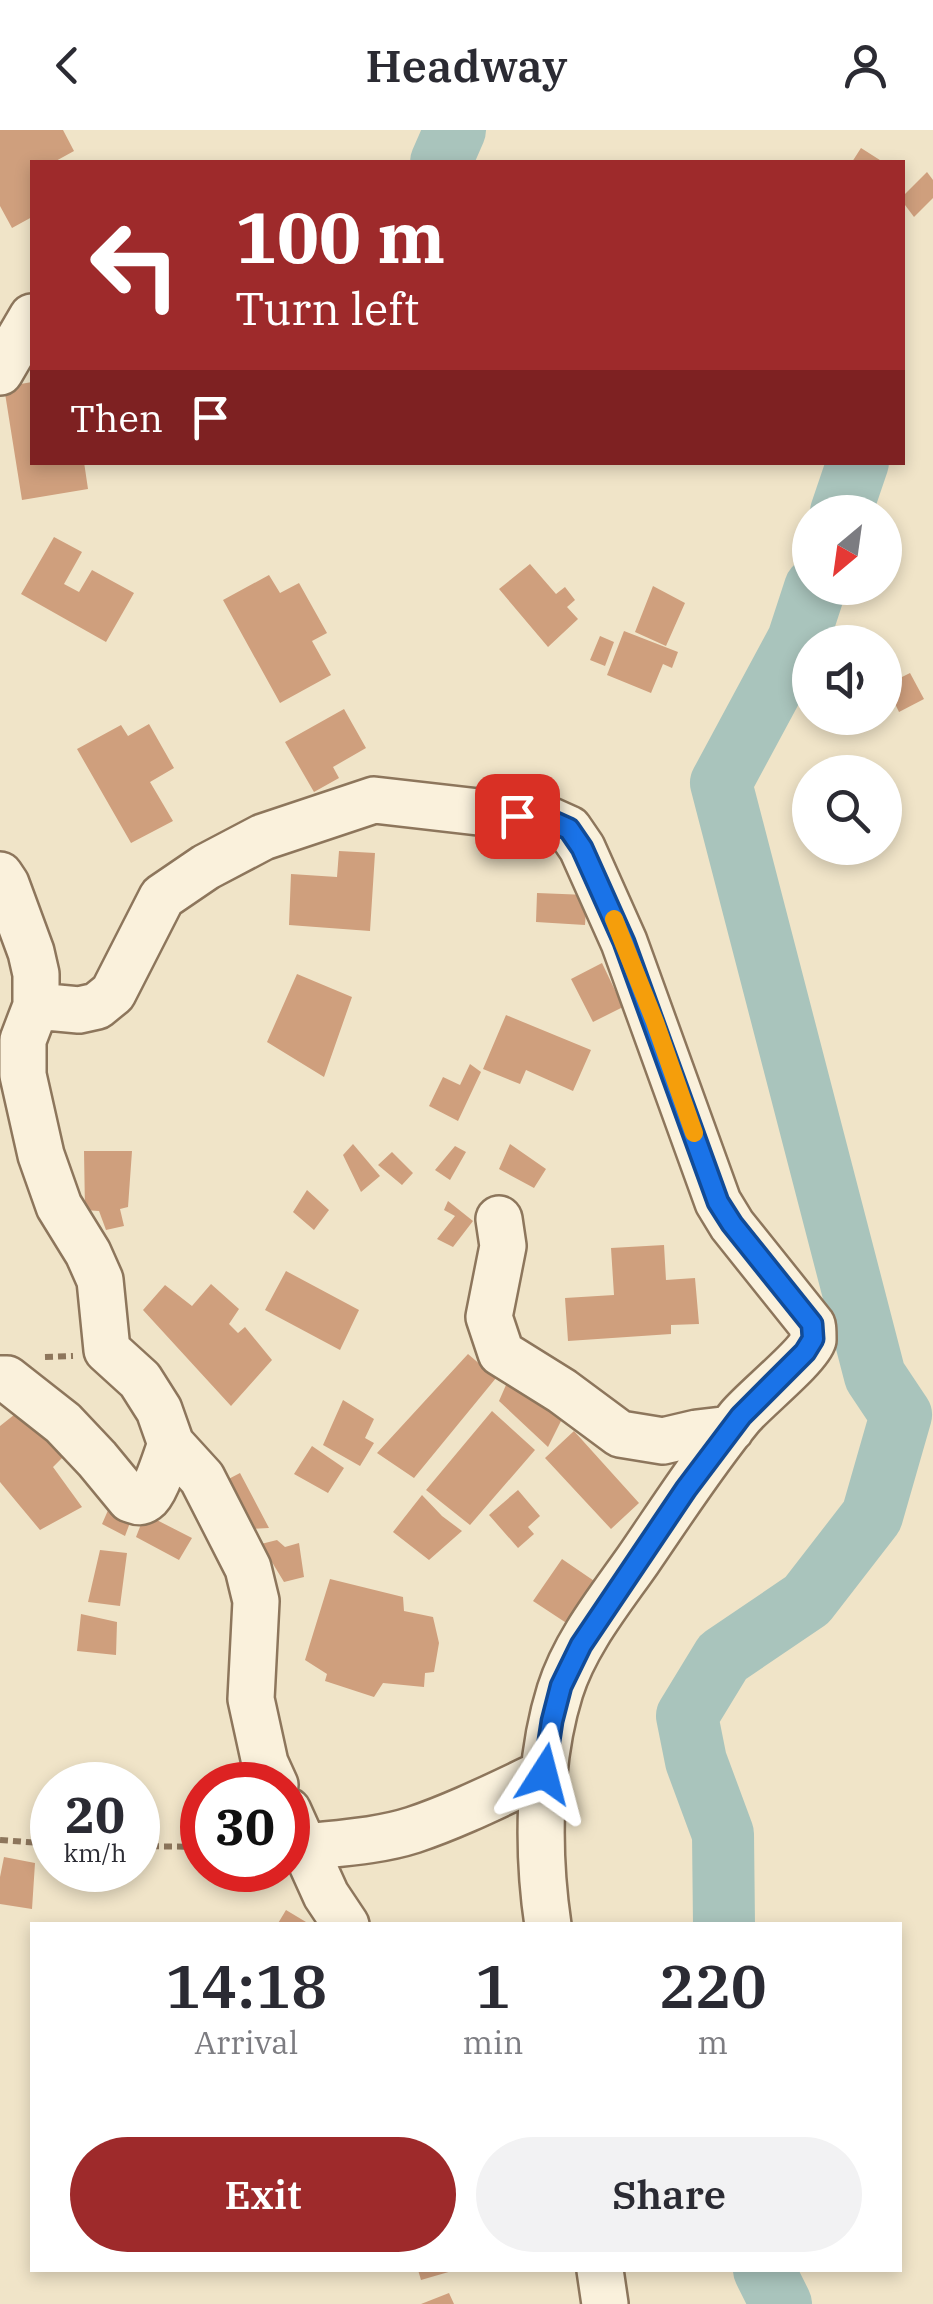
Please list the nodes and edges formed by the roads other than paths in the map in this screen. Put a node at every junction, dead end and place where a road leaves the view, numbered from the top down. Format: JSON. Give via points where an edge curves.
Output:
{"nodes":[{"id":1,"x":30,"y":320,"type":"edge"},
{"id":2,"x":0,"y":372,"type":"edge"},
{"id":3,"x":0,"y":875,"type":"edge"},
{"id":4,"x":36,"y":1006,"type":"junction"},
{"id":5,"x":499,"y":1219,"type":"dead end"},
{"id":6,"x":4,"y":1380,"type":"edge"},
{"id":7,"x":731,"y":1429,"type":"junction"},
{"id":8,"x":171,"y":1444,"type":"junction"},
{"id":9,"x":265,"y":1762,"type":"edge"},
{"id":10,"x":544,"y":1774,"type":"junction"},
{"id":11,"x":310,"y":1831,"type":"edge"},
{"id":12,"x":310,"y":1860,"type":"edge"},
{"id":13,"x":344,"y":1922,"type":"edge"},
{"id":14,"x":548,"y":1922,"type":"edge"},
{"id":15,"x":600,"y":2272,"type":"edge"},
{"id":16,"x":605,"y":2304,"type":"edge"}],
"edges":[{"from":1,"to":2,"type":"street"},
{"from":3,"to":4,"type":"street","via":[[31,952]]},
{"from":4,"to":7,"type":"street","via":[[97,1006],[113,994],[162,897],[263,837],[359,804],[389,800],[549,820],[569,829],[624,942],[718,1202],[812,1324],[805,1352]]},
{"from":4,"to":8,"type":"street","via":[[23,1040],[23,1075],[41,1155],[59,1206],[100,1280],[107,1350],[140,1380]]},
{"from":5,"to":7,"type":"street","via":[[503,1246],[489,1316],[502,1354],[620,1434],[664,1441]]},
{"from":6,"to":8,"type":"street","via":[[63,1423],[137,1502],[152,1493]]},
{"from":7,"to":10,"type":"street","via":[[581,1645],[561,1686]]},
{"from":8,"to":9,"type":"street","via":[[202,1478],[248,1568],[256,1601],[251,1699]]},
{"from":10,"to":11,"type":"street","via":[[410,1831],[366,1840]]},
{"from":10,"to":14,"type":"street"},
{"from":12,"to":13,"type":"street"},
{"from":15,"to":16,"type":"street"}]}
